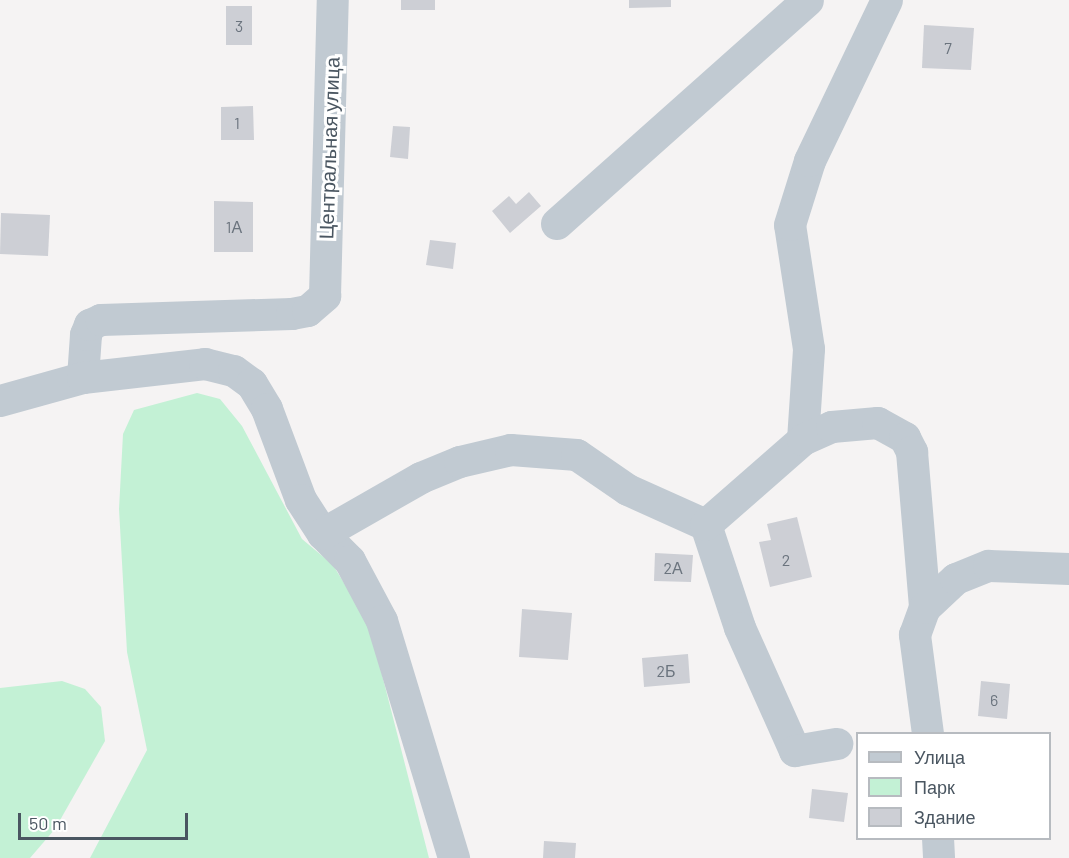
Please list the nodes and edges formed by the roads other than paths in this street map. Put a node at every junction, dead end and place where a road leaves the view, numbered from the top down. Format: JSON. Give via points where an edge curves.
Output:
{"nodes":[{"id":1,"x":333,"y":0,"type":"edge"},
{"id":2,"x":808,"y":0,"type":"edge"},
{"id":3,"x":887,"y":0,"type":"edge"},
{"id":4,"x":557,"y":224,"type":"dead end"},
{"id":5,"x":83,"y":378,"type":"junction"},
{"id":6,"x":0,"y":401,"type":"edge"},
{"id":7,"x":802,"y":440,"type":"junction"},
{"id":8,"x":706,"y":525,"type":"junction"},
{"id":9,"x":323,"y":534,"type":"junction"},
{"id":10,"x":1069,"y":569,"type":"edge"},
{"id":11,"x":925,"y":608,"type":"junction"},
{"id":12,"x":927,"y":732,"type":"edge"},
{"id":13,"x":837,"y":744,"type":"dead end"},
{"id":14,"x":938,"y":840,"type":"edge"},
{"id":15,"x":454,"y":858,"type":"edge"},
{"id":16,"x":939,"y":858,"type":"edge"}],
"edges":[{"from":1,"to":5,"type":"street","name":"Центральная улица","via":[[325,296],[308,311],[292,314],[101,320],[90,325],[86,335]]},
{"from":2,"to":4,"type":"street"},
{"from":3,"to":7,"type":"street","via":[[810,161],[790,225],[809,349]]},
{"from":5,"to":6,"type":"street"},
{"from":5,"to":9,"type":"street","via":[[205,364],[234,371],[252,384],[267,409],[301,500]]},
{"from":7,"to":8,"type":"street"},
{"from":7,"to":11,"type":"street","via":[[832,427],[878,423],[905,438],[912,452]]},
{"from":8,"to":9,"type":"street","via":[[628,490],[577,455],[511,450],[460,462],[421,478]]},
{"from":8,"to":13,"type":"street","via":[[740,628],[795,751]]},
{"from":9,"to":15,"type":"street","via":[[350,561],[382,621]]},
{"from":10,"to":11,"type":"street","via":[[989,566],[957,579]]},
{"from":11,"to":12,"type":"street","via":[[915,635]]},
{"from":14,"to":16,"type":"street"}]}
